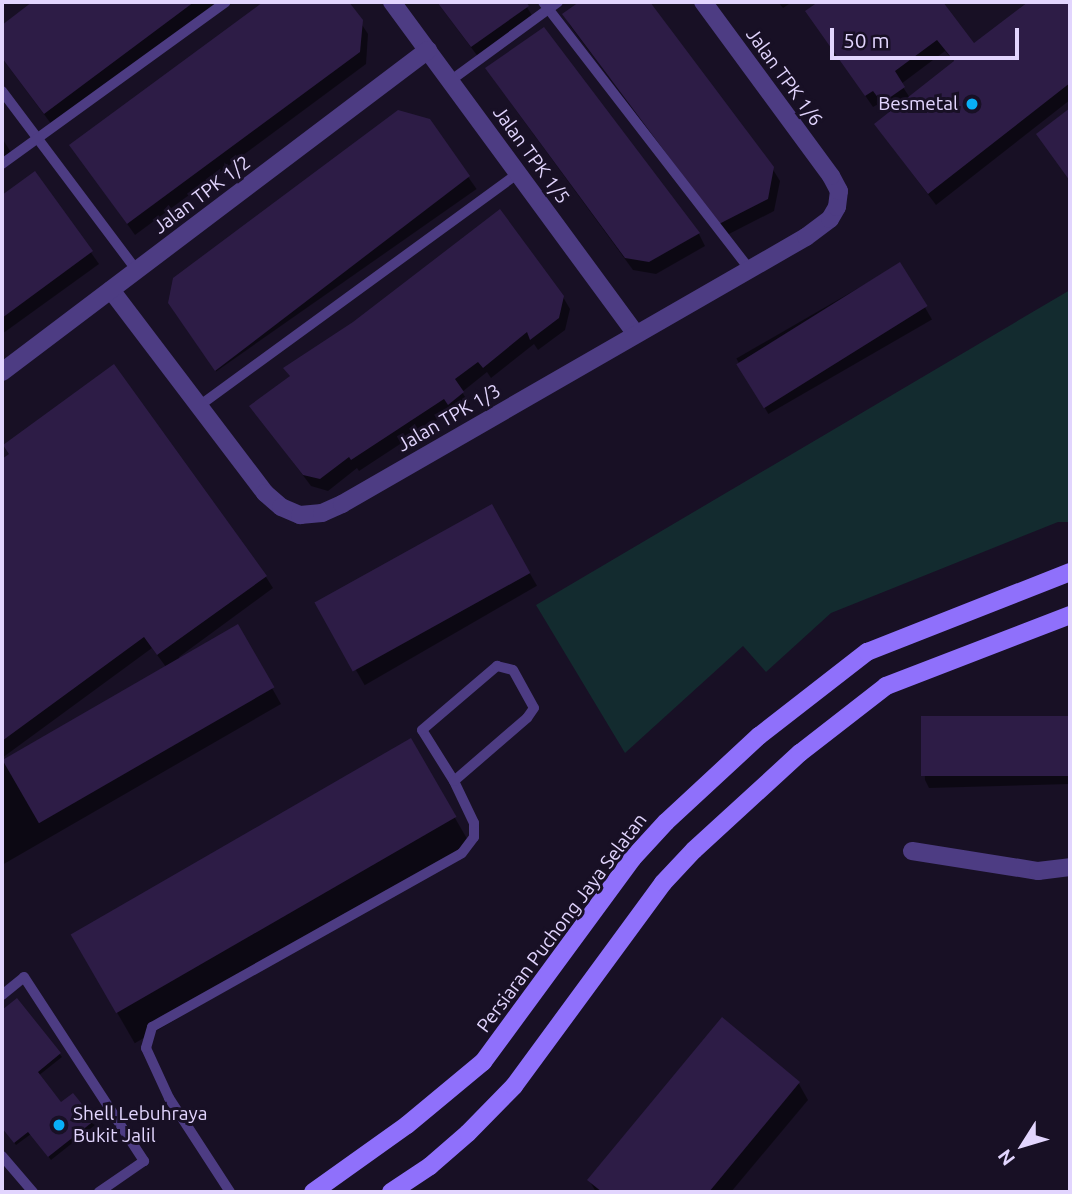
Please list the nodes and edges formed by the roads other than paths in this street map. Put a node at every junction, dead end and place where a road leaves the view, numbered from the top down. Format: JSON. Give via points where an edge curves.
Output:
{"nodes":[{"id":1,"x":226,"y":2,"type":"edge"},
{"id":2,"x":392,"y":2,"type":"edge"},
{"id":3,"x":703,"y":2,"type":"edge"},
{"id":4,"x":550,"y":4,"type":"edge"},
{"id":5,"x":428,"y":50,"type":"junction"},
{"id":6,"x":450,"y":81,"type":"junction"},
{"id":7,"x":2,"y":90,"type":"edge"},
{"id":8,"x":37,"y":138,"type":"junction"},
{"id":9,"x":2,"y":164,"type":"edge"},
{"id":10,"x":518,"y":173,"type":"junction"},
{"id":11,"x":831,"y":176,"type":"joint"},
{"id":12,"x":749,"y":269,"type":"junction"},
{"id":13,"x":137,"y":271,"type":"junction"},
{"id":14,"x":111,"y":290,"type":"junction"},
{"id":15,"x":636,"y":334,"type":"junction"},
{"id":16,"x":2,"y":372,"type":"edge"},
{"id":17,"x":199,"y":407,"type":"junction"},
{"id":18,"x":1070,"y":572,"type":"edge"},
{"id":19,"x":1070,"y":615,"type":"edge"},
{"id":20,"x":454,"y":781,"type":"junction"},
{"id":21,"x":912,"y":851,"type":"dead end"},
{"id":22,"x":1070,"y":867,"type":"edge"},
{"id":23,"x":2,"y":995,"type":"edge"},
{"id":24,"x":2,"y":1156,"type":"edge"},
{"id":25,"x":33,"y":1192,"type":"edge"},
{"id":26,"x":99,"y":1192,"type":"edge"},
{"id":27,"x":230,"y":1192,"type":"edge"},
{"id":28,"x":313,"y":1192,"type":"edge"},
{"id":29,"x":391,"y":1192,"type":"edge"}],
"edges":[{"from":1,"to":8,"type":"lane"},
{"from":2,"to":5,"type":"street","name":"Jalan TPK 1/5"},
{"from":3,"to":11,"type":"street","name":"Jalan TPK 1/6"},
{"from":4,"to":6,"type":"lane"},
{"from":4,"to":12,"type":"lane"},
{"from":5,"to":6,"type":"street","name":"Jalan TPK 1/5"},
{"from":5,"to":13,"type":"street","name":"Jalan TPK 1/2"},
{"from":6,"to":10,"type":"street","name":"Jalan TPK 1/5"},
{"from":7,"to":8,"type":"lane"},
{"from":8,"to":9,"type":"lane"},
{"from":8,"to":13,"type":"lane"},
{"from":10,"to":15,"type":"street","name":"Jalan TPK 1/5"},
{"from":10,"to":17,"type":"lane"},
{"from":11,"to":12,"type":"street","name":"Jalan TPK 1/3","via":[[839,191],[830,219]]},
{"from":12,"to":15,"type":"street","name":"Jalan TPK 1/3"},
{"from":13,"to":14,"type":"street","name":"Jalan TPK 1/2"},
{"from":14,"to":16,"type":"street","name":"Jalan TPK 1/2"},
{"from":14,"to":17,"type":"street","name":"Jalan TPK 1/3"},
{"from":15,"to":17,"type":"street","name":"Jalan TPK 1/3","via":[[322,513],[300,515],[281,508]]},
{"from":18,"to":28,"type":"main road","name":"Persiaran Puchong Jaya Selatan","via":[[867,652],[759,736],[632,859],[483,1062],[407,1125]]},
{"from":19,"to":29,"type":"main road","via":[[886,686],[800,753],[663,883],[514,1086],[430,1166]]},
{"from":20,"to":20,"type":"lane","via":[[534,708],[513,670],[497,666],[422,730]]},
{"from":20,"to":27,"type":"lane","via":[[474,823],[474,837],[462,853],[152,1027],[146,1048],[169,1098]]},
{"from":21,"to":22,"type":"street","via":[[1038,871]]},
{"from":23,"to":26,"type":"lane","via":[[24,977],[144,1161]]},
{"from":24,"to":25,"type":"lane"}]}
